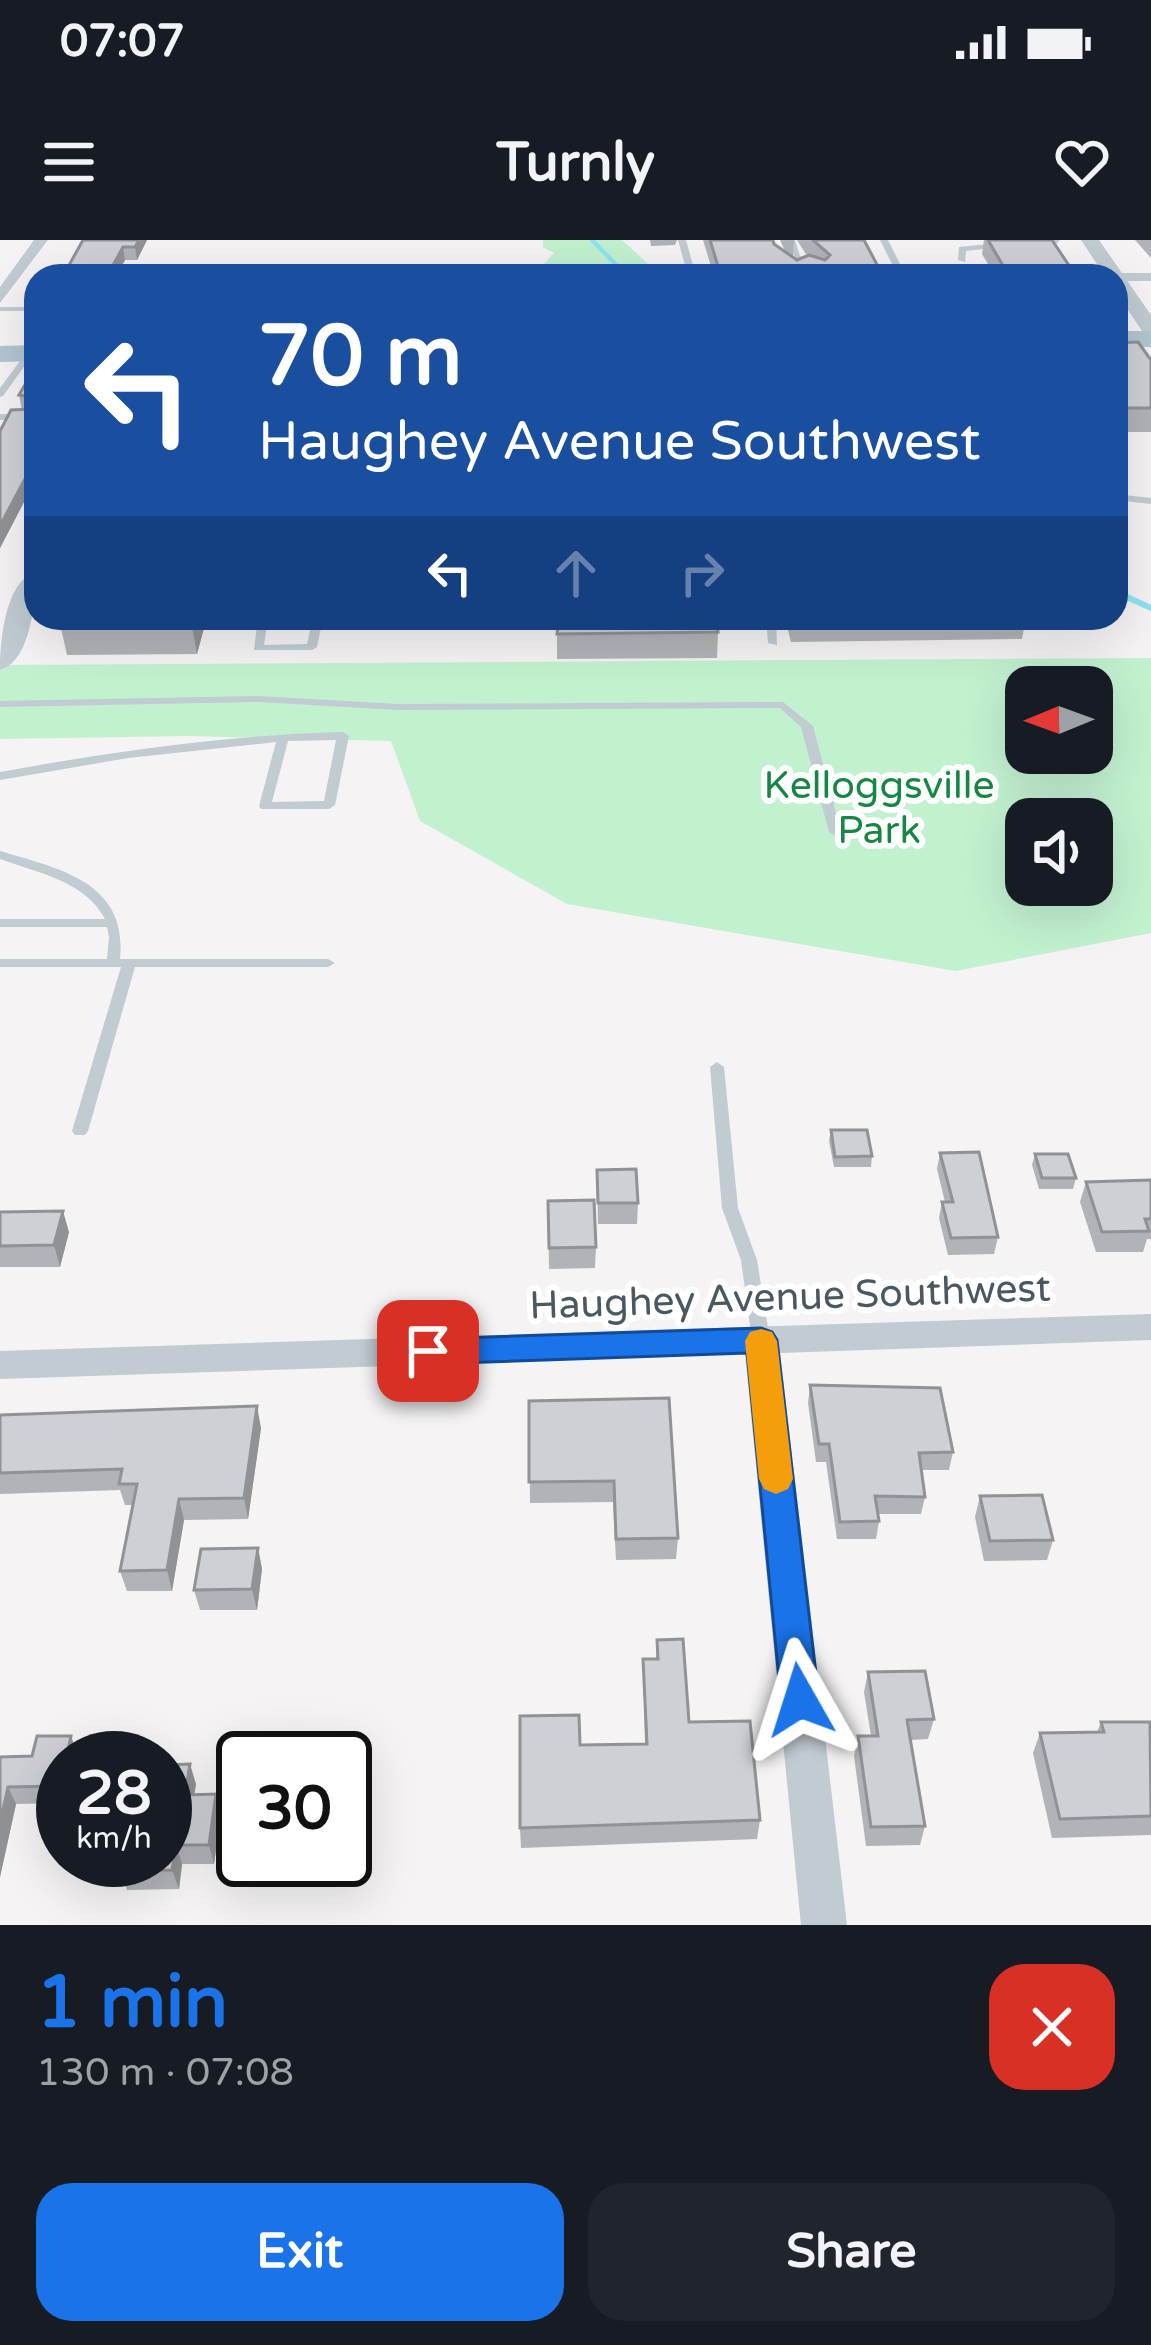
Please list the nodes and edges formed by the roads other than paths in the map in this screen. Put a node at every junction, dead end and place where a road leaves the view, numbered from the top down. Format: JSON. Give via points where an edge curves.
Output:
{"nodes":[{"id":1,"x":1053,"y":242,"type":"edge"},
{"id":2,"x":1010,"y":244,"type":"edge"},
{"id":3,"x":1030,"y":244,"type":"edge"},
{"id":4,"x":962,"y":260,"type":"dead end"},
{"id":5,"x":24,"y":264,"type":"edge"},
{"id":6,"x":0,"y":298,"type":"edge"},
{"id":7,"x":1128,"y":301,"type":"edge"},
{"id":8,"x":1151,"y":334,"type":"edge"},
{"id":9,"x":24,"y":360,"type":"edge"},
{"id":10,"x":0,"y":394,"type":"edge"},
{"id":11,"x":24,"y":619,"type":"edge"},
{"id":12,"x":261,"y":630,"type":"edge"},
{"id":13,"x":316,"y":630,"type":"edge"},
{"id":14,"x":772,"y":630,"type":"edge"},
{"id":15,"x":773,"y":643,"type":"dead end"},
{"id":16,"x":0,"y":661,"type":"edge"},
{"id":17,"x":0,"y":704,"type":"edge"},
{"id":18,"x":283,"y":737,"type":"junction"},
{"id":19,"x":0,"y":776,"type":"edge"},
{"id":20,"x":835,"y":832,"type":"dead end"},
{"id":21,"x":3,"y":859,"type":"edge"},
{"id":22,"x":113,"y":922,"type":"junction"},
{"id":23,"x":0,"y":923,"type":"edge"},
{"id":24,"x":0,"y":963,"type":"edge"},
{"id":25,"x":121,"y":963,"type":"junction"},
{"id":26,"x":328,"y":963,"type":"dead end"},
{"id":27,"x":717,"y":1067,"type":"dead end"},
{"id":28,"x":80,"y":1131,"type":"dead end"},
{"id":29,"x":1151,"y":1327,"type":"edge"},
{"id":30,"x":761,"y":1340,"type":"junction"},
{"id":31,"x":0,"y":1365,"type":"edge"},
{"id":32,"x":824,"y":1925,"type":"edge"}],
"edges":[{"from":1,"to":3,"type":"lane"},
{"from":2,"to":4,"type":"lane","via":[[962,250]]},
{"from":5,"to":6,"type":"street"},
{"from":7,"to":8,"type":"street"},
{"from":9,"to":10,"type":"lane"},
{"from":11,"to":16,"type":"street"},
{"from":12,"to":13,"type":"lane","via":[[258,648],[312,647]]},
{"from":14,"to":15,"type":"lane"},
{"from":17,"to":20,"type":"lane","via":[[783,705],[807,726]]},
{"from":18,"to":18,"type":"lane","via":[[343,736],[329,806],[265,806]]},
{"from":18,"to":19,"type":"lane"},
{"from":21,"to":22,"type":"lane","via":[[99,894]]},
{"from":22,"to":23,"type":"lane"},
{"from":22,"to":25,"type":"lane"},
{"from":24,"to":25,"type":"lane"},
{"from":25,"to":26,"type":"lane"},
{"from":25,"to":28,"type":"lane"},
{"from":27,"to":30,"type":"lane","via":[[730,1208],[749,1260]]},
{"from":29,"to":30,"type":"street","name":"Haughey Avenue Southwest"},
{"from":30,"to":31,"type":"street","name":"Haughey Avenue Southwest"},
{"from":30,"to":32,"type":"street"}]}
